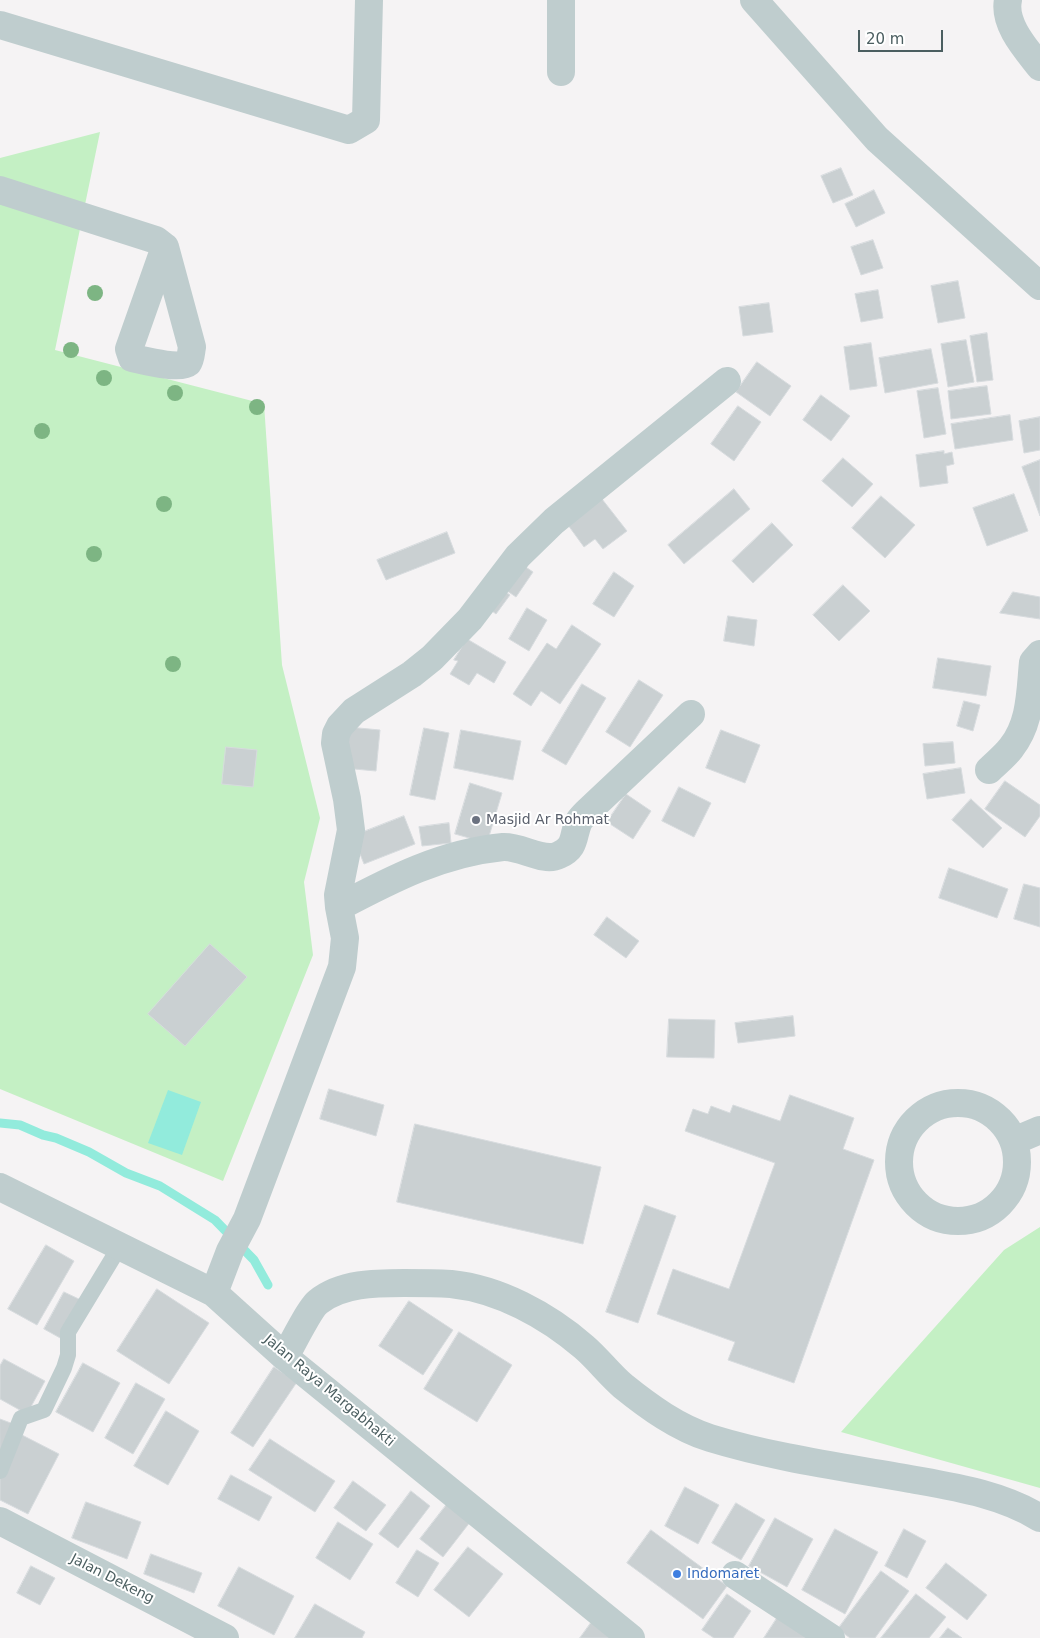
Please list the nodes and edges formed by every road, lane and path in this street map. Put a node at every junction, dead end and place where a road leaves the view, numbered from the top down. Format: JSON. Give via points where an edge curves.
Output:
{"nodes":[{"id":1,"x":369,"y":0,"type":"edge"},
{"id":2,"x":561,"y":0,"type":"edge"},
{"id":3,"x":754,"y":0,"type":"edge"},
{"id":4,"x":1008,"y":0,"type":"edge"},
{"id":5,"x":0,"y":25,"type":"edge"},
{"id":6,"x":1035,"y":53,"type":"edge"},
{"id":7,"x":562,"y":72,"type":"dead end"},
{"id":8,"x":0,"y":190,"type":"edge"},
{"id":9,"x":165,"y":248,"type":"dead end"},
{"id":10,"x":1040,"y":286,"type":"edge"},
{"id":11,"x":728,"y":381,"type":"dead end"},
{"id":12,"x":1040,"y":654,"type":"edge"},
{"id":13,"x":691,"y":714,"type":"dead end"},
{"id":14,"x":989,"y":770,"type":"dead end"},
{"id":15,"x":339,"y":907,"type":"junction"},
{"id":16,"x":1040,"y":1130,"type":"edge"},
{"id":17,"x":1014,"y":1141,"type":"junction"},
{"id":18,"x":0,"y":1187,"type":"edge"},
{"id":19,"x":120,"y":1246,"type":"junction"},
{"id":20,"x":214,"y":1293,"type":"junction"},
{"id":21,"x":285,"y":1357,"type":"junction"},
{"id":22,"x":0,"y":1471,"type":"edge"},
{"id":23,"x":1040,"y":1518,"type":"edge"},
{"id":24,"x":0,"y":1521,"type":"edge"},
{"id":25,"x":735,"y":1575,"type":"dead end"},
{"id":26,"x":225,"y":1638,"type":"edge"},
{"id":27,"x":631,"y":1638,"type":"edge"},
{"id":28,"x":831,"y":1638,"type":"edge"}],
"edges":[{"from":1,"to":5,"type":"street","via":[[366,120],[349,130]]},
{"from":2,"to":7,"type":"street"},
{"from":3,"to":10,"type":"street","via":[[877,139]]},
{"from":4,"to":6,"type":"street","via":[[1012,27]]},
{"from":8,"to":9,"type":"street","via":[[156,240]]},
{"from":11,"to":15,"type":"street","via":[[554,521],[518,556],[470,619],[432,658],[354,712],[340,726],[335,743],[351,830],[338,894]]},
{"from":12,"to":14,"type":"street","via":[[1033,662],[1029,710],[1023,730],[1011,748]]},
{"from":13,"to":15,"type":"street","via":[[586,812],[566,852],[553,858],[504,847],[444,858]]},
{"from":15,"to":20,"type":"street","via":[[345,938],[342,967],[247,1219]]},
{"from":16,"to":17,"type":"street"},
{"from":17,"to":17,"type":"street","via":[[1018,1156],[1012,1187],[1004,1200],[979,1217],[963,1221],[933,1215],[909,1196],[902,1182],[899,1159],[904,1136],[924,1113],[938,1106],[953,1102],[984,1107],[1007,1127]]},
{"from":18,"to":19,"type":"street","name":"Jalan Raya Margabhakti"},
{"from":19,"to":20,"type":"street","name":"Jalan Raya Margabhakti"},
{"from":19,"to":22,"type":"lane","via":[[68,1332],[68,1355],[53,1395],[44,1410],[21,1418]]},
{"from":20,"to":21,"type":"street","name":"Jalan Raya Margabhakti"},
{"from":21,"to":23,"type":"street","via":[[317,1303],[339,1291],[371,1284],[452,1284],[488,1292],[525,1307],[559,1327],[622,1385],[660,1414],[697,1434],[742,1448],[955,1487],[996,1498]]},
{"from":21,"to":27,"type":"street","name":"Jalan Raya Margabhakti"},
{"from":24,"to":26,"type":"street","name":"Jalan Dekeng"},
{"from":25,"to":28,"type":"street"}]}
